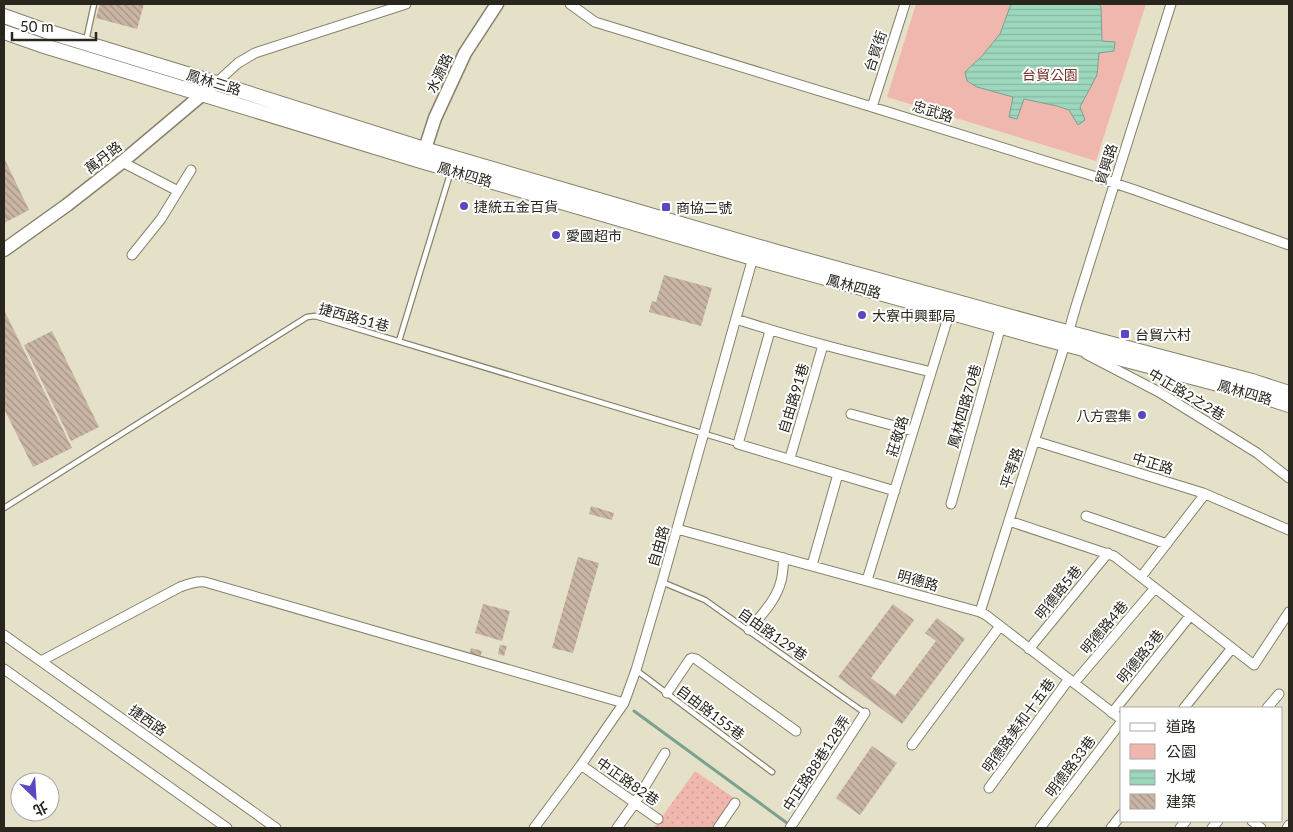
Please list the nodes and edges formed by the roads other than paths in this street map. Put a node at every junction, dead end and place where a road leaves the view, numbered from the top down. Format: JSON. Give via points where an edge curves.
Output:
{"nodes":[{"id":1,"x":94,"y":4,"type":"edge"},
{"id":2,"x":379,"y":4,"type":"edge"},
{"id":3,"x":406,"y":4,"type":"edge"},
{"id":4,"x":497,"y":4,"type":"edge"},
{"id":5,"x":570,"y":4,"type":"edge"},
{"id":6,"x":905,"y":4,"type":"edge"},
{"id":7,"x":1171,"y":4,"type":"edge"},
{"id":8,"x":387,"y":10,"type":"junction"},
{"id":9,"x":4,"y":16,"type":"edge"},
{"id":10,"x":4,"y":32,"type":"edge"},
{"id":11,"x":85,"y":42,"type":"junction"},
{"id":12,"x":216,"y":83,"type":"junction"},
{"id":13,"x":204,"y":94,"type":"junction"},
{"id":14,"x":872,"y":106,"type":"junction"},
{"id":15,"x":423,"y":155,"type":"junction"},
{"id":16,"x":122,"y":162,"type":"junction"},
{"id":17,"x":191,"y":170,"type":"dead end"},
{"id":18,"x":451,"y":170,"type":"junction"},
{"id":19,"x":1114,"y":183,"type":"junction"},
{"id":20,"x":178,"y":191,"type":"junction"},
{"id":21,"x":1289,"y":245,"type":"edge"},
{"id":22,"x":4,"y":250,"type":"edge"},
{"id":23,"x":755,"y":252,"type":"junction"},
{"id":24,"x":132,"y":255,"type":"dead end"},
{"id":25,"x":952,"y":307,"type":"junction"},
{"id":26,"x":736,"y":319,"type":"junction"},
{"id":27,"x":1002,"y":321,"type":"junction"},
{"id":28,"x":770,"y":330,"type":"junction"},
{"id":29,"x":1067,"y":338,"type":"junction"},
{"id":30,"x":399,"y":341,"type":"junction"},
{"id":31,"x":823,"y":345,"type":"junction"},
{"id":32,"x":931,"y":372,"type":"junction"},
{"id":33,"x":1289,"y":393,"type":"edge"},
{"id":34,"x":1289,"y":405,"type":"edge"},
{"id":35,"x":851,"y":414,"type":"dead end"},
{"id":36,"x":913,"y":431,"type":"junction"},
{"id":37,"x":704,"y":434,"type":"junction"},
{"id":38,"x":1035,"y":441,"type":"junction"},
{"id":39,"x":738,"y":444,"type":"junction"},
{"id":40,"x":790,"y":458,"type":"junction"},
{"id":41,"x":838,"y":474,"type":"junction"},
{"id":42,"x":1289,"y":478,"type":"edge"},
{"id":43,"x":895,"y":491,"type":"junction"},
{"id":44,"x":1205,"y":494,"type":"junction"},
{"id":45,"x":951,"y":504,"type":"dead end"},
{"id":46,"x":4,"y":508,"type":"edge"},
{"id":47,"x":1086,"y":516,"type":"dead end"},
{"id":48,"x":1009,"y":521,"type":"junction"},
{"id":49,"x":677,"y":528,"type":"junction"},
{"id":50,"x":1289,"y":530,"type":"edge"},
{"id":51,"x":1167,"y":544,"type":"junction"},
{"id":52,"x":1108,"y":554,"type":"junction"},
{"id":53,"x":784,"y":558,"type":"junction"},
{"id":54,"x":812,"y":565,"type":"junction"},
{"id":55,"x":1142,"y":577,"type":"junction"},
{"id":56,"x":867,"y":580,"type":"junction"},
{"id":57,"x":662,"y":582,"type":"junction"},
{"id":58,"x":1154,"y":588,"type":"junction"},
{"id":59,"x":980,"y":612,"type":"junction"},
{"id":60,"x":1289,"y":612,"type":"edge"},
{"id":61,"x":1190,"y":616,"type":"junction"},
{"id":62,"x":1000,"y":626,"type":"junction"},
{"id":63,"x":749,"y":630,"type":"junction"},
{"id":64,"x":4,"y":635,"type":"edge"},
{"id":65,"x":1029,"y":648,"type":"junction"},
{"id":66,"x":1232,"y":648,"type":"junction"},
{"id":67,"x":41,"y":661,"type":"junction"},
{"id":68,"x":4,"y":669,"type":"edge"},
{"id":69,"x":636,"y":670,"type":"junction"},
{"id":70,"x":1072,"y":681,"type":"junction"},
{"id":71,"x":667,"y":693,"type":"junction"},
{"id":72,"x":1279,"y":694,"type":"dead end"},
{"id":73,"x":624,"y":703,"type":"junction"},
{"id":74,"x":1185,"y":707,"type":"edge"},
{"id":75,"x":1268,"y":707,"type":"edge"},
{"id":76,"x":865,"y":712,"type":"joint"},
{"id":77,"x":1112,"y":713,"type":"junction"},
{"id":78,"x":1120,"y":719,"type":"edge"},
{"id":79,"x":1120,"y":724,"type":"edge"},
{"id":80,"x":796,"y":731,"type":"dead end"},
{"id":81,"x":912,"y":746,"type":"dead end"},
{"id":82,"x":666,"y":753,"type":"dead end"},
{"id":83,"x":581,"y":766,"type":"junction"},
{"id":84,"x":772,"y":772,"type":"dead end"},
{"id":85,"x":989,"y":788,"type":"dead end"},
{"id":86,"x":635,"y":803,"type":"junction"},
{"id":87,"x":735,"y":803,"type":"dead end"},
{"id":88,"x":1120,"y":817,"type":"edge"},
{"id":89,"x":658,"y":819,"type":"dead end"},
{"id":90,"x":1289,"y":825,"type":"edge"},
{"id":91,"x":227,"y":828,"type":"edge"},
{"id":92,"x":276,"y":828,"type":"edge"},
{"id":93,"x":534,"y":828,"type":"edge"},
{"id":94,"x":617,"y":828,"type":"edge"},
{"id":95,"x":718,"y":828,"type":"edge"},
{"id":96,"x":790,"y":828,"type":"edge"},
{"id":97,"x":1040,"y":828,"type":"edge"},
{"id":98,"x":1111,"y":828,"type":"edge"},
{"id":99,"x":1287,"y":828,"type":"edge"}],
"edges":[{"from":1,"to":11,"type":"lane"},
{"from":2,"to":8,"type":"lane"},
{"from":3,"to":8,"type":"street"},
{"from":4,"to":15,"type":"street","name":"水源路","via":[[465,53],[435,118]]},
{"from":5,"to":14,"type":"street","name":"忠武路","via":[[595,22]]},
{"from":6,"to":14,"type":"street","name":"台貿街"},
{"from":7,"to":19,"type":"street","name":"貿興路"},
{"from":8,"to":12,"type":"street","via":[[255,53]]},
{"from":9,"to":11,"type":"main road","name":"鳳林三路"},
{"from":10,"to":13,"type":"main road","name":"鳳林三路"},
{"from":11,"to":12,"type":"main road","name":"鳳林三路"},
{"from":12,"to":13,"type":"street","name":"萬丹路"},
{"from":12,"to":15,"type":"main road","name":"鳳林三路"},
{"from":13,"to":15,"type":"main road","name":"鳳林三路"},
{"from":13,"to":16,"type":"street","name":"萬丹路"},
{"from":14,"to":19,"type":"street","name":"忠武路"},
{"from":15,"to":18,"type":"main road","name":"鳳林四路"},
{"from":15,"to":23,"type":"main road","name":"鳳林四路"},
{"from":16,"to":20,"type":"street"},
{"from":16,"to":22,"type":"street","name":"萬丹路"},
{"from":17,"to":20,"type":"street"},
{"from":18,"to":23,"type":"main road","name":"鳳林四路"},
{"from":18,"to":30,"type":"lane"},
{"from":19,"to":21,"type":"street","name":"忠武路"},
{"from":19,"to":29,"type":"street","name":"貿興路"},
{"from":20,"to":24,"type":"street","via":[[161,220]]},
{"from":23,"to":25,"type":"main road","name":"鳳林四路"},
{"from":23,"to":26,"type":"street","name":"自由路"},
{"from":25,"to":27,"type":"main road","name":"鳳林四路"},
{"from":25,"to":32,"type":"street","name":"莊敬路"},
{"from":26,"to":28,"type":"street"},
{"from":26,"to":37,"type":"street","name":"自由路"},
{"from":27,"to":29,"type":"main road","name":"鳳林四路"},
{"from":27,"to":45,"type":"street","name":"鳳林四路70巷"},
{"from":28,"to":31,"type":"street"},
{"from":28,"to":39,"type":"street"},
{"from":29,"to":33,"type":"main road","name":"鳳林四路","via":[[1252,381]]},
{"from":29,"to":34,"type":"main road","name":"鳳林四路"},
{"from":29,"to":38,"type":"street","name":"平等路"},
{"from":29,"to":42,"type":"street","name":"中正路2之2巷","via":[[1257,453]]},
{"from":30,"to":37,"type":"lane","name":"捷西路51巷"},
{"from":30,"to":46,"type":"lane","name":"捷西路51巷","via":[[315,316],[307,317]]},
{"from":31,"to":32,"type":"street"},
{"from":31,"to":40,"type":"street","name":"自由路91巷"},
{"from":32,"to":36,"type":"street","name":"莊敬路"},
{"from":35,"to":36,"type":"street"},
{"from":36,"to":43,"type":"street","name":"莊敬路"},
{"from":37,"to":39,"type":"lane","name":"捷西路51巷"},
{"from":37,"to":49,"type":"street","name":"自由路"},
{"from":38,"to":44,"type":"street","name":"中正路"},
{"from":38,"to":48,"type":"street","name":"平等路"},
{"from":39,"to":40,"type":"street"},
{"from":40,"to":41,"type":"street"},
{"from":41,"to":43,"type":"street"},
{"from":41,"to":54,"type":"street"},
{"from":43,"to":56,"type":"street","name":"莊敬路"},
{"from":44,"to":50,"type":"street","name":"中正路"},
{"from":44,"to":51,"type":"street"},
{"from":47,"to":51,"type":"street"},
{"from":48,"to":52,"type":"street"},
{"from":48,"to":59,"type":"street","name":"平等路"},
{"from":49,"to":53,"type":"street","name":"明德路"},
{"from":49,"to":57,"type":"street","name":"自由路"},
{"from":51,"to":55,"type":"street"},
{"from":52,"to":55,"type":"street"},
{"from":52,"to":65,"type":"street","name":"明德路5巷"},
{"from":53,"to":54,"type":"street","name":"明德路"},
{"from":53,"to":63,"type":"street","via":[[777,592]]},
{"from":54,"to":56,"type":"street","name":"明德路"},
{"from":55,"to":58,"type":"street"},
{"from":56,"to":59,"type":"street","name":"明德路"},
{"from":57,"to":63,"type":"lane","name":"自由路129巷","via":[[706,600]]},
{"from":57,"to":69,"type":"street","name":"自由路"},
{"from":58,"to":61,"type":"street"},
{"from":58,"to":70,"type":"street","name":"明德路4巷"},
{"from":59,"to":62,"type":"street","name":"明德路"},
{"from":60,"to":66,"type":"street","via":[[1254,665]]},
{"from":61,"to":66,"type":"street"},
{"from":61,"to":77,"type":"street","name":"明德路3巷"},
{"from":62,"to":65,"type":"street","name":"明德路"},
{"from":62,"to":81,"type":"street"},
{"from":63,"to":76,"type":"lane","name":"自由路129巷"},
{"from":64,"to":67,"type":"street","name":"捷西路"},
{"from":65,"to":70,"type":"street","name":"明德路"},
{"from":66,"to":74,"type":"street"},
{"from":67,"to":73,"type":"street","via":[[180,587],[198,581]]},
{"from":67,"to":92,"type":"street","name":"捷西路"},
{"from":68,"to":91,"type":"street"},
{"from":69,"to":71,"type":"lane","name":"自由路155巷"},
{"from":69,"to":73,"type":"street","name":"自由路"},
{"from":70,"to":77,"type":"street","name":"明德路"},
{"from":70,"to":85,"type":"street","name":"明德路美和十五巷"},
{"from":71,"to":80,"type":"street","via":[[690,659],[696,659]]},
{"from":71,"to":84,"type":"lane","name":"自由路155巷"},
{"from":72,"to":75,"type":"street"},
{"from":73,"to":83,"type":"street","name":"自由路"},
{"from":76,"to":96,"type":"street","name":"中正路88巷128弄"},
{"from":77,"to":78,"type":"street","name":"明德路"},
{"from":79,"to":97,"type":"street","name":"明德路33巷"},
{"from":82,"to":86,"type":"street"},
{"from":83,"to":86,"type":"street","name":"中正路82巷"},
{"from":83,"to":93,"type":"street","name":"自由路"},
{"from":86,"to":89,"type":"street","name":"中正路82巷"},
{"from":86,"to":94,"type":"street"},
{"from":87,"to":95,"type":"street"},
{"from":88,"to":98,"type":"street"},
{"from":90,"to":99,"type":"street"}]}
